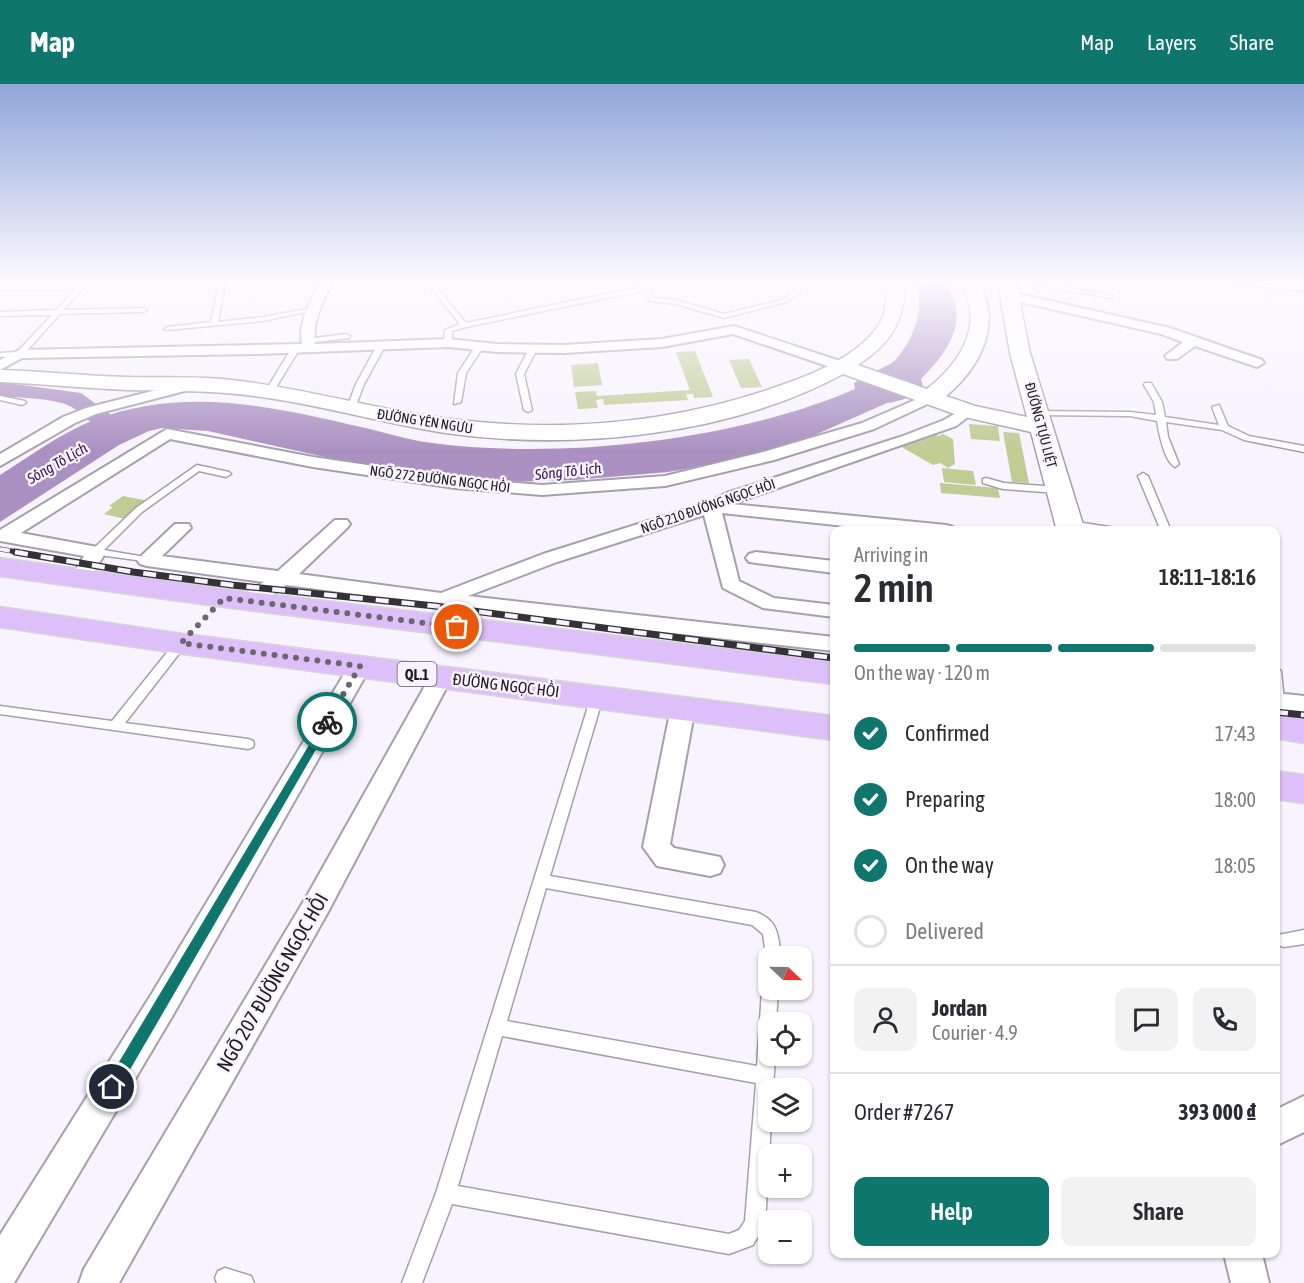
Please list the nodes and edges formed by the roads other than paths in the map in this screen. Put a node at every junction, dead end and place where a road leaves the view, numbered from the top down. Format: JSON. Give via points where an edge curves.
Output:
{"nodes":[{"id":1,"x":33,"y":339,"type":"edge"},
{"id":2,"x":306,"y":339,"type":"edge"},
{"id":3,"x":334,"y":339,"type":"edge"},
{"id":4,"x":448,"y":339,"type":"edge"},
{"id":5,"x":684,"y":339,"type":"edge"},
{"id":6,"x":760,"y":339,"type":"edge"},
{"id":7,"x":875,"y":339,"type":"edge"},
{"id":8,"x":978,"y":339,"type":"edge"},
{"id":9,"x":1018,"y":339,"type":"edge"},
{"id":10,"x":1183,"y":339,"type":"edge"},
{"id":11,"x":1191,"y":342,"type":"junction"},
{"id":12,"x":448,"y":343,"type":"junction"},
{"id":13,"x":382,"y":344,"type":"junction"},
{"id":14,"x":304,"y":346,"type":"junction"},
{"id":15,"x":480,"y":346,"type":"junction"},
{"id":16,"x":532,"y":349,"type":"junction"},
{"id":17,"x":19,"y":354,"type":"junction"},
{"id":18,"x":0,"y":355,"type":"edge"},
{"id":19,"x":1172,"y":356,"type":"dead end"},
{"id":20,"x":1257,"y":363,"type":"dead end"},
{"id":21,"x":0,"y":366,"type":"edge"},
{"id":22,"x":849,"y":369,"type":"junction"},
{"id":23,"x":0,"y":376,"type":"edge"},
{"id":24,"x":114,"y":383,"type":"junction"},
{"id":25,"x":195,"y":384,"type":"junction"},
{"id":26,"x":1148,"y":385,"type":"dead end"},
{"id":27,"x":269,"y":392,"type":"junction"},
{"id":28,"x":926,"y":395,"type":"junction"},
{"id":29,"x":140,"y":397,"type":"junction"},
{"id":30,"x":0,"y":398,"type":"edge"},
{"id":31,"x":457,"y":402,"type":"dead end"},
{"id":32,"x":22,"y":403,"type":"dead end"},
{"id":33,"x":1216,"y":407,"type":"dead end"},
{"id":34,"x":351,"y":408,"type":"junction"},
{"id":35,"x":528,"y":410,"type":"dead end"},
{"id":36,"x":968,"y":411,"type":"junction"},
{"id":37,"x":1161,"y":418,"type":"junction"},
{"id":38,"x":1039,"y":419,"type":"junction"},
{"id":39,"x":1224,"y":428,"type":"junction"},
{"id":40,"x":1304,"y":449,"type":"edge"},
{"id":41,"x":0,"y":460,"type":"edge"},
{"id":42,"x":1175,"y":464,"type":"dead end"},
{"id":43,"x":226,"y":474,"type":"dead end"},
{"id":44,"x":1143,"y":476,"type":"dead end"},
{"id":45,"x":986,"y":481,"type":"dead end"},
{"id":46,"x":1058,"y":490,"type":"junction"},
{"id":47,"x":711,"y":507,"type":"junction"},
{"id":48,"x":342,"y":524,"type":"dead end"},
{"id":49,"x":848,"y":526,"type":"edge"},
{"id":50,"x":1070,"y":526,"type":"edge"},
{"id":51,"x":1164,"y":526,"type":"edge"},
{"id":52,"x":182,"y":528,"type":"dead end"},
{"id":53,"x":96,"y":552,"type":"junction"},
{"id":54,"x":756,"y":558,"type":"dead end"},
{"id":55,"x":147,"y":560,"type":"junction"},
{"id":56,"x":0,"y":567,"type":"edge"},
{"id":57,"x":830,"y":567,"type":"edge"},
{"id":58,"x":80,"y":579,"type":"junction"},
{"id":59,"x":284,"y":579,"type":"junction"},
{"id":60,"x":445,"y":598,"type":"junction"},
{"id":61,"x":234,"y":599,"type":"junction"},
{"id":62,"x":830,"y":610,"type":"edge"},
{"id":63,"x":0,"y":617,"type":"edge"},
{"id":64,"x":181,"y":643,"type":"junction"},
{"id":65,"x":830,"y":644,"type":"edge"},
{"id":66,"x":360,"y":666,"type":"junction"},
{"id":67,"x":830,"y":673,"type":"edge"},
{"id":68,"x":441,"y":677,"type":"junction"},
{"id":69,"x":1280,"y":689,"type":"edge"},
{"id":70,"x":597,"y":697,"type":"junction"},
{"id":71,"x":683,"y":708,"type":"junction"},
{"id":72,"x":0,"y":710,"type":"edge"},
{"id":73,"x":1287,"y":715,"type":"edge"},
{"id":74,"x":116,"y":725,"type":"junction"},
{"id":75,"x":830,"y":727,"type":"edge"},
{"id":76,"x":248,"y":744,"type":"dead end"},
{"id":77,"x":710,"y":865,"type":"dead end"},
{"id":78,"x":543,"y":881,"type":"junction"},
{"id":79,"x":1304,"y":937,"type":"edge"},
{"id":80,"x":1284,"y":940,"type":"dead end"},
{"id":81,"x":772,"y":946,"type":"edge"},
{"id":82,"x":496,"y":1027,"type":"junction"},
{"id":83,"x":766,"y":1066,"type":"edge"},
{"id":84,"x":765,"y":1077,"type":"junction"},
{"id":85,"x":1304,"y":1113,"type":"edge"},
{"id":86,"x":1280,"y":1126,"type":"edge"},
{"id":87,"x":446,"y":1193,"type":"junction"},
{"id":88,"x":1244,"y":1258,"type":"edge"},
{"id":89,"x":0,"y":1270,"type":"edge"},
{"id":90,"x":98,"y":1283,"type":"edge"},
{"id":91,"x":412,"y":1283,"type":"edge"},
{"id":92,"x":1250,"y":1283,"type":"edge"}],
"edges":[{"from":1,"to":17,"type":"lane"},
{"from":2,"to":14,"type":"street"},
{"from":3,"to":14,"type":"lane"},
{"from":4,"to":12,"type":"lane"},
{"from":5,"to":16,"type":"street"},
{"from":6,"to":22,"type":"street"},
{"from":7,"to":22,"type":"street","name":"ĐƯỜNG YÊN NGƯU"},
{"from":8,"to":28,"type":"street","via":[[959,373]]},
{"from":9,"to":38,"type":"street","name":"ĐƯỜNG TỰU LIỆT"},
{"from":10,"to":11,"type":"street"},
{"from":11,"to":19,"type":"street"},
{"from":11,"to":20,"type":"street"},
{"from":12,"to":13,"type":"street"},
{"from":12,"to":15,"type":"street"},
{"from":13,"to":14,"type":"street"},
{"from":13,"to":34,"type":"lane"},
{"from":14,"to":17,"type":"street"},
{"from":14,"to":27,"type":"lane"},
{"from":15,"to":16,"type":"street"},
{"from":15,"to":31,"type":"lane","via":[[462,373]]},
{"from":16,"to":35,"type":"lane","via":[[520,374]]},
{"from":17,"to":18,"type":"lane"},
{"from":17,"to":21,"type":"street"},
{"from":22,"to":28,"type":"street"},
{"from":22,"to":34,"type":"street","name":"ĐƯỜNG YÊN NGƯU","via":[[734,408],[597,430],[482,430]]},
{"from":23,"to":24,"type":"street","name":"ĐƯỜNG YÊN NGƯU"},
{"from":24,"to":25,"type":"street","name":"ĐƯỜNG YÊN NGƯU"},
{"from":24,"to":29,"type":"street"},
{"from":25,"to":27,"type":"street","name":"ĐƯỜNG YÊN NGƯU"},
{"from":25,"to":29,"type":"street"},
{"from":26,"to":37,"type":"lane","via":[[1158,402]]},
{"from":27,"to":34,"type":"street","name":"ĐƯỜNG YÊN NGƯU"},
{"from":28,"to":36,"type":"street"},
{"from":28,"to":53,"type":"street","name":"NGÕ 272 ĐƯỜNG NGỌC HỒI","via":[[868,426],[768,456],[665,481],[542,490],[455,483],[313,462],[167,434],[4,536]]},
{"from":29,"to":41,"type":"street","via":[[69,420]]},
{"from":30,"to":32,"type":"lane"},
{"from":33,"to":39,"type":"lane"},
{"from":36,"to":38,"type":"street","via":[[1013,422]]},
{"from":36,"to":47,"type":"street","name":"NGÕ 210 ĐƯỜNG NGỌC HỒI","via":[[950,423],[909,439]]},
{"from":37,"to":38,"type":"lane","via":[[1130,414]]},
{"from":37,"to":39,"type":"lane"},
{"from":37,"to":42,"type":"lane"},
{"from":38,"to":46,"type":"street","name":"ĐƯỜNG TỰU LIỆT"},
{"from":39,"to":40,"type":"lane","via":[[1247,438]]},
{"from":43,"to":53,"type":"lane","via":[[197,468],[139,510]]},
{"from":44,"to":51,"type":"lane"},
{"from":45,"to":46,"type":"lane"},
{"from":46,"to":50,"type":"street","name":"ĐƯỜNG TỰU LIỆT"},
{"from":47,"to":49,"type":"street"},
{"from":47,"to":60,"type":"street","name":"NGÕ 210 ĐƯỜNG NGỌC HỒI","via":[[550,558]]},
{"from":47,"to":62,"type":"street","via":[[730,585],[770,604]]},
{"from":48,"to":59,"type":"street"},
{"from":52,"to":55,"type":"street"},
{"from":53,"to":55,"type":"lane"},
{"from":53,"to":58,"type":"street"},
{"from":54,"to":57,"type":"street"},
{"from":55,"to":59,"type":"street"},
{"from":56,"to":58,"type":"highway"},
{"from":58,"to":61,"type":"highway"},
{"from":59,"to":60,"type":"street"},
{"from":59,"to":61,"type":"street","via":[[268,590]]},
{"from":60,"to":65,"type":"street"},
{"from":61,"to":64,"type":"highway"},
{"from":61,"to":67,"type":"highway"},
{"from":63,"to":64,"type":"highway","name":"ĐƯỜNG NGỌC HỒI","number":"QL.1"},
{"from":64,"to":66,"type":"highway","name":"ĐƯỜNG NGỌC HỒI","number":"QL.1"},
{"from":64,"to":74,"type":"lane"},
{"from":66,"to":68,"type":"highway","name":"ĐƯỜNG NGỌC HỒI","number":"QL.1"},
{"from":66,"to":89,"type":"street","via":[[162,1005]]},
{"from":68,"to":70,"type":"highway","name":"ĐƯỜNG NGỌC HỒI","number":"QL.1"},
{"from":68,"to":90,"type":"street","name":"NGÕ 207 ĐƯỜNG NGỌC HỒI","via":[[312,914]]},
{"from":69,"to":73,"type":"lane"},
{"from":70,"to":71,"type":"highway","name":"ĐƯỜNG NGỌC HỒI","number":"QL.1"},
{"from":70,"to":78,"type":"lane"},
{"from":71,"to":75,"type":"highway","name":"ĐƯỜNG NGỌC HỒI","number":"QL.1"},
{"from":71,"to":77,"type":"street","via":[[656,846],[667,858]]},
{"from":72,"to":74,"type":"lane"},
{"from":74,"to":76,"type":"lane"},
{"from":78,"to":81,"type":"lane","via":[[756,919],[770,931]]},
{"from":78,"to":82,"type":"lane"},
{"from":79,"to":80,"type":"lane"},
{"from":82,"to":84,"type":"lane"},
{"from":82,"to":87,"type":"lane"},
{"from":83,"to":84,"type":"lane"},
{"from":84,"to":87,"type":"lane","via":[[755,1224],[746,1238],[729,1244]]},
{"from":85,"to":86,"type":"street"},
{"from":87,"to":91,"type":"lane"},
{"from":88,"to":92,"type":"street"}]}
